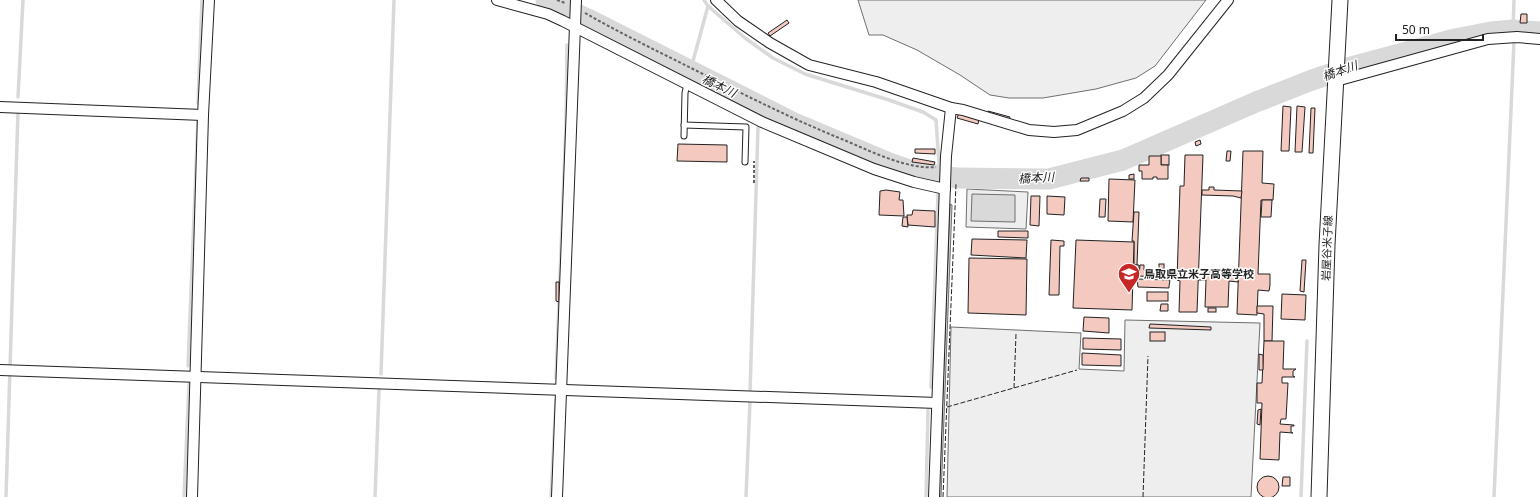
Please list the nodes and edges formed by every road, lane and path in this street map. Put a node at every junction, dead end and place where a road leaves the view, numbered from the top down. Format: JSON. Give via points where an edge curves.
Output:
{"nodes":[{"id":1,"x":209,"y":0,"type":"edge"},
{"id":2,"x":497,"y":0,"type":"edge"},
{"id":3,"x":716,"y":0,"type":"edge"},
{"id":4,"x":1228,"y":0,"type":"edge"},
{"id":5,"x":1340,"y":0,"type":"edge"},
{"id":6,"x":575,"y":4,"type":"edge"},
{"id":7,"x":575,"y":27,"type":"junction"},
{"id":8,"x":1540,"y":39,"type":"edge"},
{"id":9,"x":1336,"y":74,"type":"junction"},
{"id":10,"x":687,"y":84,"type":"junction"},
{"id":11,"x":0,"y":107,"type":"edge"},
{"id":12,"x":951,"y":108,"type":"junction"},
{"id":13,"x":203,"y":115,"type":"junction"},
{"id":14,"x":684,"y":125,"type":"junction"},
{"id":15,"x":684,"y":136,"type":"dead end"},
{"id":16,"x":755,"y":154,"type":"dead end"},
{"id":17,"x":745,"y":162,"type":"dead end"},
{"id":18,"x":945,"y":167,"type":"junction"},
{"id":19,"x":754,"y":182,"type":"dead end"},
{"id":20,"x":945,"y":187,"type":"junction"},
{"id":21,"x":0,"y":370,"type":"edge"},
{"id":22,"x":196,"y":377,"type":"junction"},
{"id":23,"x":562,"y":389,"type":"junction"},
{"id":24,"x":937,"y":403,"type":"junction"},
{"id":25,"x":192,"y":497,"type":"edge"},
{"id":26,"x":557,"y":497,"type":"edge"},
{"id":27,"x":934,"y":497,"type":"edge"},
{"id":28,"x":1319,"y":497,"type":"edge"}],
"edges":[{"from":1,"to":13,"type":"street"},
{"from":2,"to":7,"type":"street","via":[[548,14]]},
{"from":3,"to":12,"type":"street","via":[[738,21],[809,65],[876,82]]},
{"from":4,"to":12,"type":"street","via":[[1168,75],[1144,98],[1123,111],[1089,126],[1077,130],[1039,132]]},
{"from":5,"to":9,"type":"main road","name":"岩屋谷米子線"},
{"from":6,"to":7,"type":"street"},
{"from":6,"to":18,"type":"path","via":[[743,94],[801,122],[910,166]]},
{"from":7,"to":10,"type":"street"},
{"from":7,"to":23,"type":"street"},
{"from":8,"to":9,"type":"street","via":[[1488,39]]},
{"from":9,"to":28,"type":"main road","name":"岩屋谷米子線","via":[[1327,245]]},
{"from":10,"to":14,"type":"lane"},
{"from":10,"to":20,"type":"street","via":[[762,122],[874,169],[914,182]]},
{"from":11,"to":13,"type":"street"},
{"from":12,"to":18,"type":"street"},
{"from":13,"to":22,"type":"street"},
{"from":14,"to":15,"type":"lane"},
{"from":14,"to":17,"type":"lane","via":[[746,127]]},
{"from":16,"to":19,"type":"path"},
{"from":18,"to":20,"type":"street"},
{"from":20,"to":24,"type":"street"},
{"from":21,"to":22,"type":"street"},
{"from":22,"to":23,"type":"street"},
{"from":22,"to":25,"type":"street"},
{"from":23,"to":24,"type":"street"},
{"from":23,"to":26,"type":"street"},
{"from":24,"to":27,"type":"street"}]}
